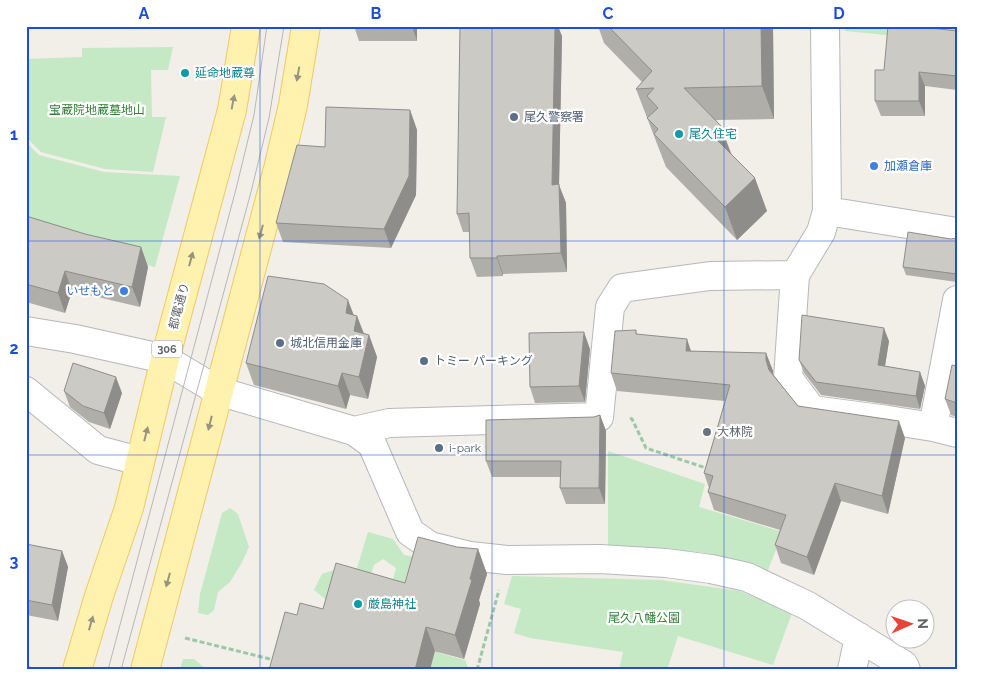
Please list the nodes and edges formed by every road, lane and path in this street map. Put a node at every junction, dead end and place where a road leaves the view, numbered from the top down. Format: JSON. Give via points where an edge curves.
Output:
{"nodes":[{"id":1,"x":246,"y":26,"type":"edge"},
{"id":2,"x":306,"y":26,"type":"edge"},
{"id":3,"x":825,"y":26,"type":"edge"},
{"id":4,"x":827,"y":211,"type":"junction"},
{"id":5,"x":957,"y":232,"type":"edge"},
{"id":6,"x":795,"y":275,"type":"junction"},
{"id":7,"x":957,"y":300,"type":"edge"},
{"id":8,"x":26,"y":331,"type":"edge"},
{"id":9,"x":165,"y":359,"type":"junction"},
{"id":10,"x":26,"y":391,"type":"edge"},
{"id":11,"x":218,"y":391,"type":"junction"},
{"id":12,"x":599,"y":417,"type":"junction"},
{"id":13,"x":945,"y":430,"type":"edge"},
{"id":14,"x":354,"y":432,"type":"junction"},
{"id":15,"x":140,"y":461,"type":"junction"},
{"id":16,"x":710,"y":469,"type":"edge"},
{"id":17,"x":507,"y":560,"type":"junction"},
{"id":18,"x":180,"y":636,"type":"dead end"},
{"id":19,"x":859,"y":637,"type":"junction"},
{"id":20,"x":281,"y":662,"type":"edge"},
{"id":21,"x":77,"y":670,"type":"edge"},
{"id":22,"x":145,"y":670,"type":"edge"},
{"id":23,"x":477,"y":670,"type":"edge"},
{"id":24,"x":852,"y":670,"type":"edge"},
{"id":25,"x":906,"y":670,"type":"edge"}],
"edges":[{"from":9,"to":1,"type":"main road","name":"都電通り","number":"306","one_way":true,"via":[[232,110]]},
{"from":2,"to":11,"type":"main road","one_way":true,"via":[[279,165]]},
{"from":3,"to":4,"type":"street"},
{"from":4,"to":5,"type":"street"},
{"from":4,"to":6,"type":"street","via":[[821,232]]},
{"from":6,"to":12,"type":"street","via":[[710,276],[622,288],[610,308]]},
{"from":6,"to":13,"type":"street","via":[[788,378],[812,410]]},
{"from":7,"to":13,"type":"street"},
{"from":8,"to":9,"type":"street"},
{"from":9,"to":11,"type":"street"},
{"from":15,"to":9,"type":"main road","name":"都電通り","number":"306","one_way":true},
{"from":10,"to":15,"type":"street","via":[[98,450]]},
{"from":11,"to":14,"type":"street"},
{"from":11,"to":22,"type":"main road","one_way":true},
{"from":12,"to":14,"type":"street","via":[[390,424]]},
{"from":12,"to":16,"type":"path","via":[[632,419],[646,448]]},
{"from":14,"to":17,"type":"street","via":[[372,444],[410,532],[430,546],[470,556]]},
{"from":21,"to":15,"type":"main road","name":"都電通り","number":"306","one_way":true,"via":[[129,508]]},
{"from":17,"to":19,"type":"street","via":[[600,559],[711,569],[747,577],[808,606]]},
{"from":17,"to":23,"type":"path"},
{"from":18,"to":20,"type":"path"},
{"from":19,"to":24,"type":"street"},
{"from":19,"to":25,"type":"street","via":[[904,665]]}]}
